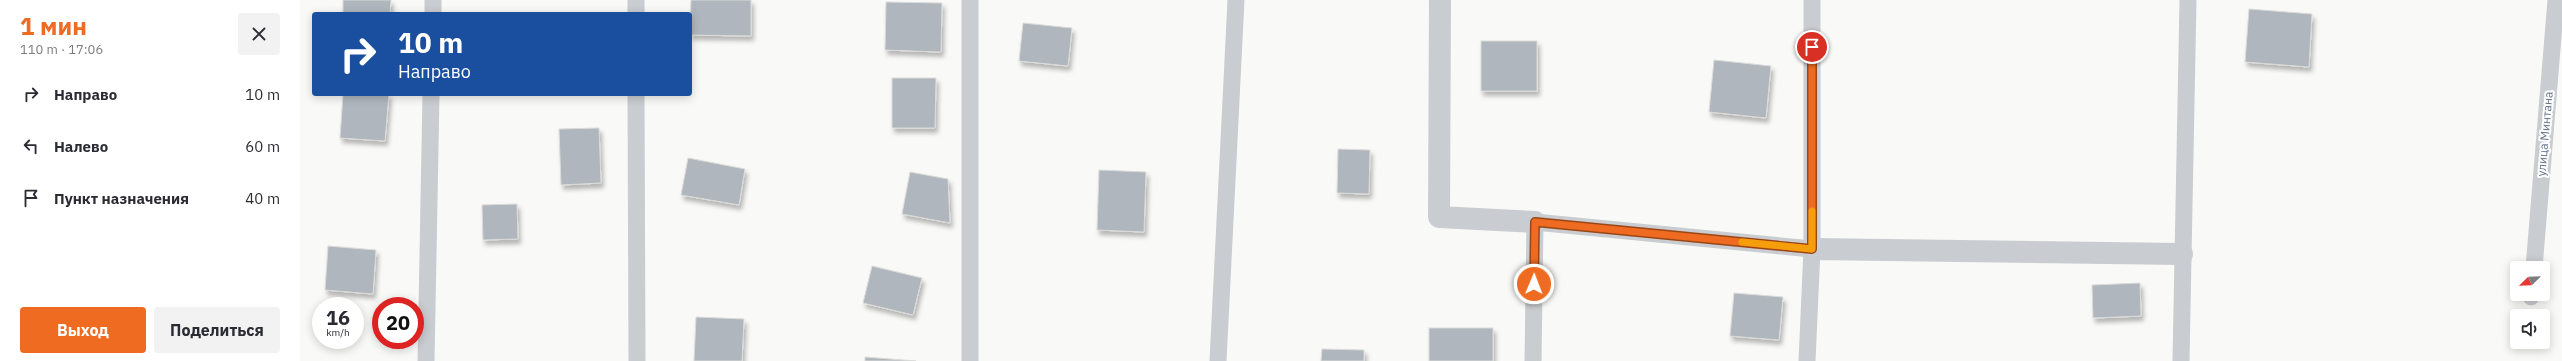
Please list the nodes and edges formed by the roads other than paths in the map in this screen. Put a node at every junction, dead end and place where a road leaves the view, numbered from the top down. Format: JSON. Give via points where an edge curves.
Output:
{"nodes":[{"id":1,"x":433,"y":0,"type":"edge"},
{"id":2,"x":636,"y":0,"type":"edge"},
{"id":3,"x":970,"y":0,"type":"edge"},
{"id":4,"x":1236,"y":0,"type":"edge"},
{"id":5,"x":1440,"y":0,"type":"edge"},
{"id":6,"x":1812,"y":0,"type":"edge"},
{"id":7,"x":2188,"y":0,"type":"edge"},
{"id":8,"x":2556,"y":0,"type":"edge"},
{"id":9,"x":433,"y":12,"type":"edge"},
{"id":10,"x":636,"y":12,"type":"edge"},
{"id":11,"x":431,"y":96,"type":"edge"},
{"id":12,"x":636,"y":96,"type":"edge"},
{"id":13,"x":1535,"y":222,"type":"junction"},
{"id":14,"x":1812,"y":249,"type":"junction"},
{"id":15,"x":2182,"y":254,"type":"junction"},
{"id":16,"x":2535,"y":261,"type":"edge"},
{"id":17,"x":426,"y":361,"type":"edge"},
{"id":18,"x":636,"y":361,"type":"edge"},
{"id":19,"x":970,"y":361,"type":"edge"},
{"id":20,"x":1218,"y":361,"type":"edge"},
{"id":21,"x":1533,"y":361,"type":"edge"},
{"id":22,"x":1807,"y":361,"type":"edge"},
{"id":23,"x":2181,"y":361,"type":"edge"}],
"edges":[{"from":1,"to":9,"type":"lane"},
{"from":2,"to":10,"type":"lane"},
{"from":3,"to":19,"type":"lane"},
{"from":4,"to":20,"type":"lane"},
{"from":5,"to":13,"type":"street","via":[[1439,217]]},
{"from":6,"to":14,"type":"lane"},
{"from":7,"to":15,"type":"lane"},
{"from":8,"to":16,"type":"lane","name":"улица Минтана"},
{"from":11,"to":17,"type":"lane"},
{"from":12,"to":18,"type":"lane"},
{"from":13,"to":14,"type":"lane"},
{"from":13,"to":21,"type":"lane"},
{"from":14,"to":15,"type":"street"},
{"from":14,"to":22,"type":"lane"},
{"from":15,"to":23,"type":"lane"}]}
